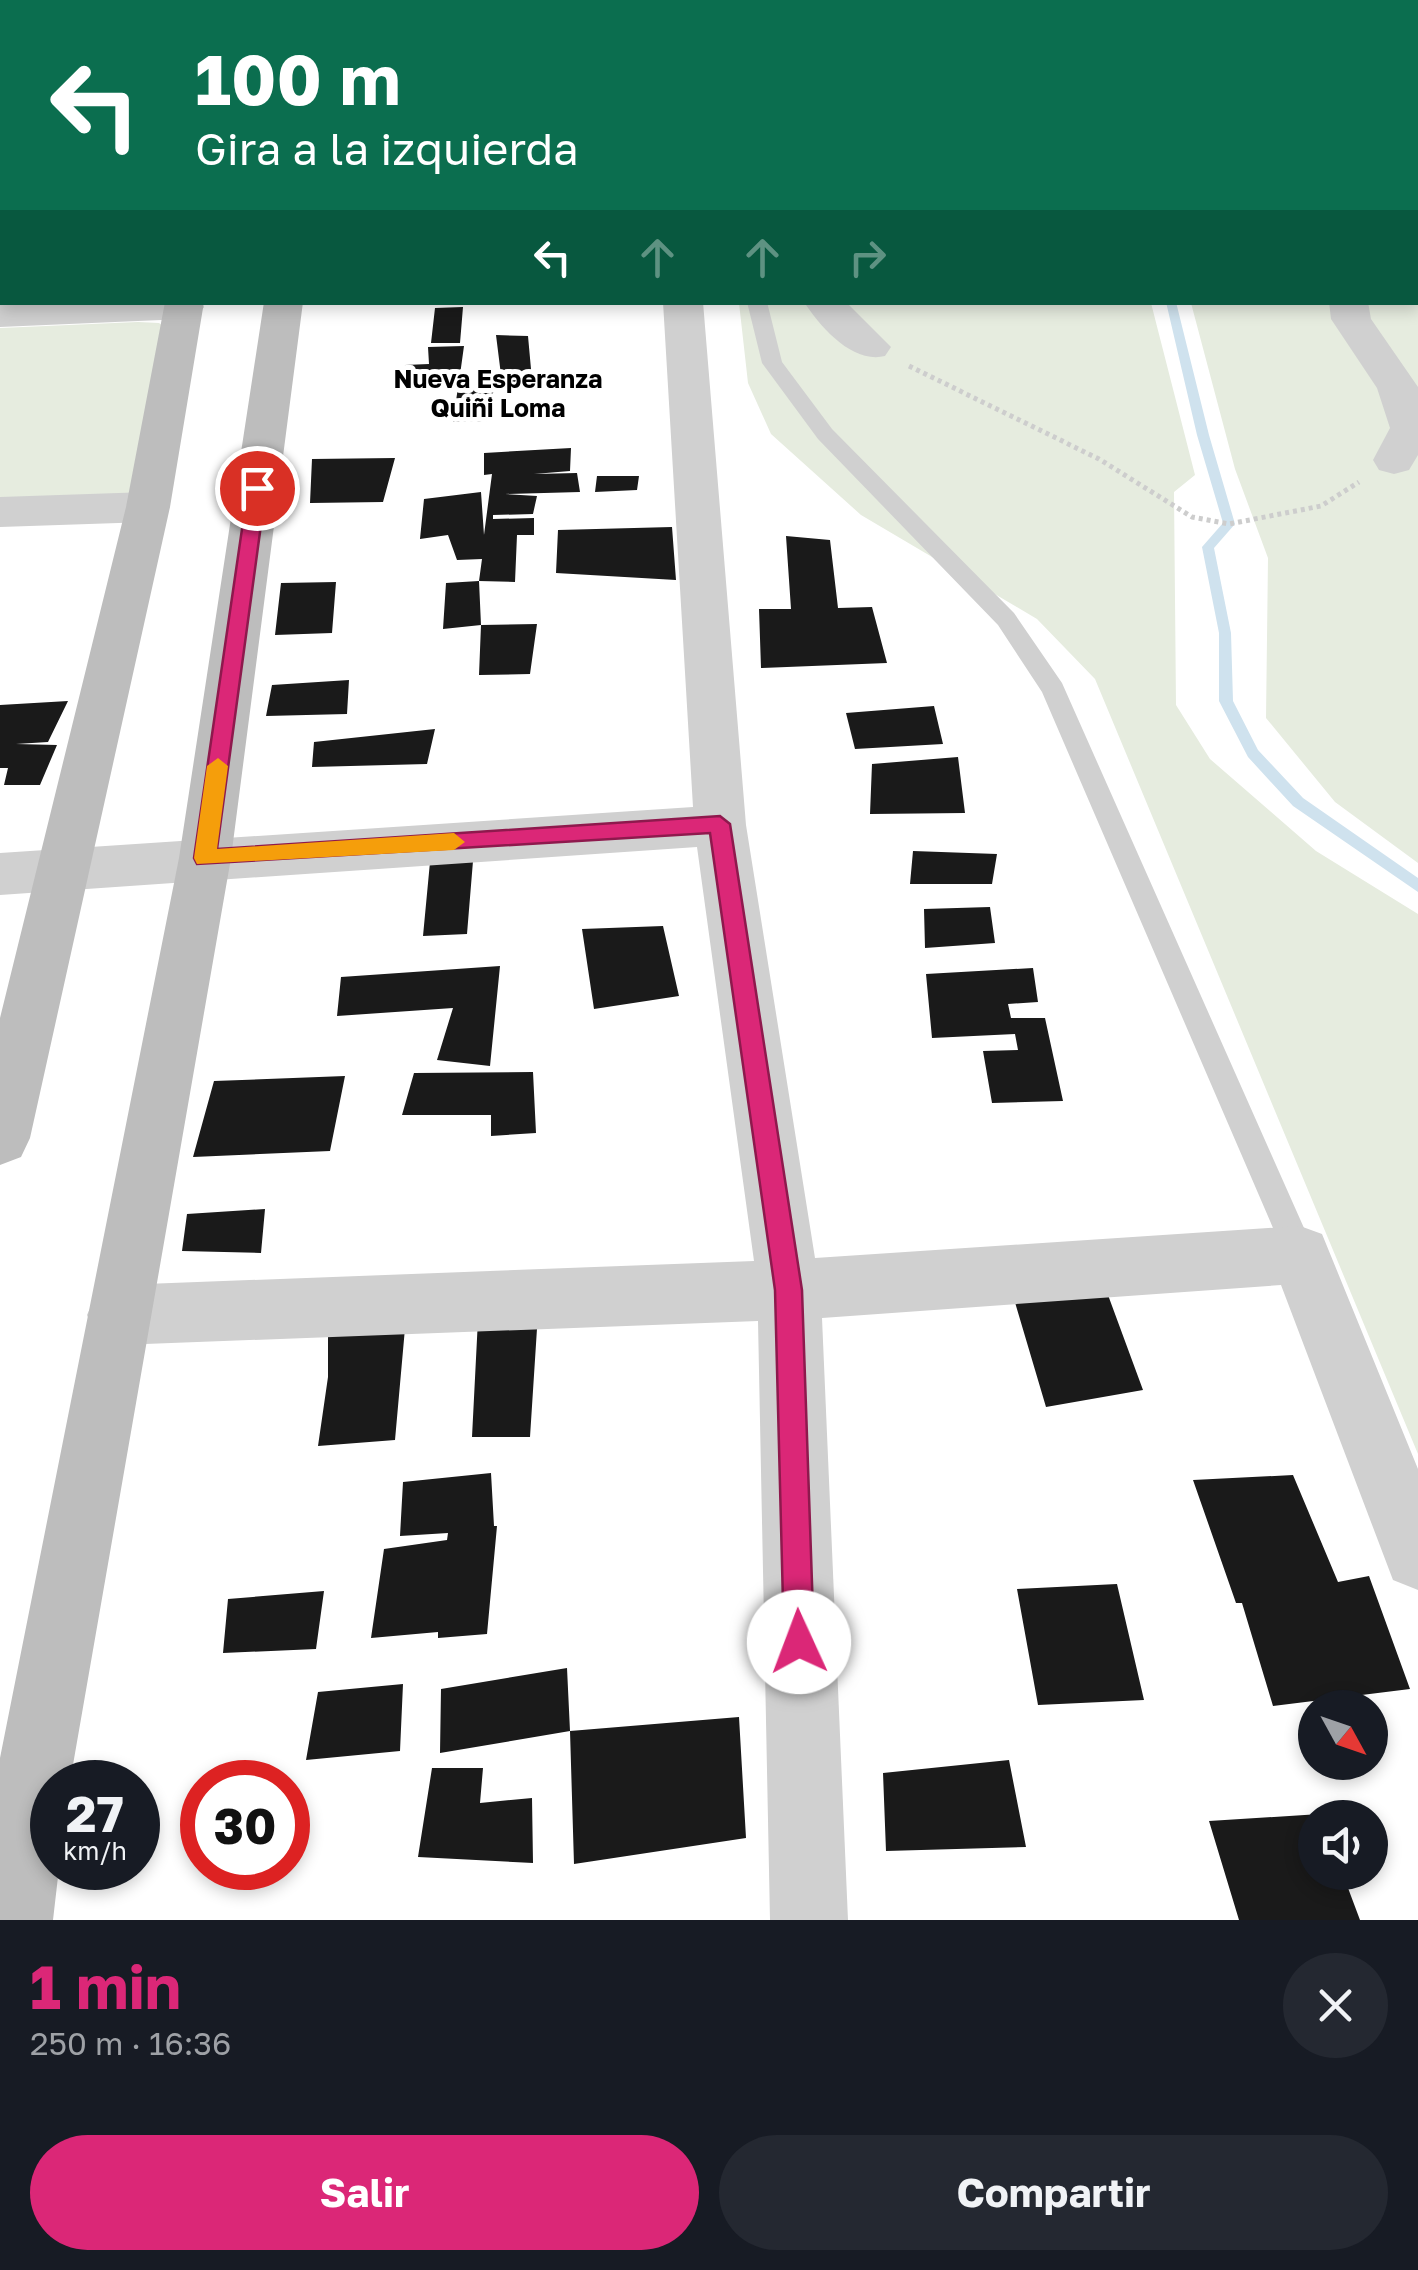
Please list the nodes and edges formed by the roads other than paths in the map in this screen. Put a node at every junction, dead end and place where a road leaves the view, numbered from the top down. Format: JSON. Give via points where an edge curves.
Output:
{"nodes":[{"id":1,"x":184,"y":305,"type":"edge"},
{"id":2,"x":284,"y":305,"type":"edge"},
{"id":3,"x":683,"y":305,"type":"edge"},
{"id":4,"x":758,"y":305,"type":"edge"},
{"id":5,"x":826,"y":305,"type":"edge"},
{"id":6,"x":1349,"y":305,"type":"edge"},
{"id":7,"x":0,"y":315,"type":"edge"},
{"id":8,"x":871,"y":347,"type":"road end"},
{"id":9,"x":1394,"y":460,"type":"road end"},
{"id":10,"x":148,"y":508,"type":"junction"},
{"id":11,"x":0,"y":512,"type":"edge"},
{"id":12,"x":720,"y":824,"type":"junction"},
{"id":13,"x":204,"y":858,"type":"junction"},
{"id":14,"x":60,"y":872,"type":"junction"},
{"id":15,"x":0,"y":874,"type":"edge"},
{"id":16,"x":0,"y":1138,"type":"edge"},
{"id":17,"x":1300,"y":1255,"type":"junction"},
{"id":18,"x":788,"y":1290,"type":"junction"},
{"id":19,"x":119,"y":1315,"type":"junction"},
{"id":20,"x":1418,"y":1555,"type":"edge"},
{"id":21,"x":16,"y":1917,"type":"edge"},
{"id":22,"x":809,"y":1920,"type":"edge"}],
"edges":[{"from":1,"to":7,"type":"street"},
{"from":1,"to":10,"type":"street"},
{"from":2,"to":13,"type":"street"},
{"from":3,"to":12,"type":"street"},
{"from":4,"to":17,"type":"lane","via":[[772,364],[825,434],[1006,619],[1053,689]]},
{"from":5,"to":8,"type":"street"},
{"from":6,"to":9,"type":"street","via":[[1351,319],[1398,388],[1412,428]]},
{"from":10,"to":11,"type":"street"},
{"from":10,"to":14,"type":"street"},
{"from":12,"to":13,"type":"street"},
{"from":12,"to":18,"type":"street"},
{"from":13,"to":14,"type":"street"},
{"from":13,"to":19,"type":"street"},
{"from":14,"to":15,"type":"street"},
{"from":14,"to":16,"type":"street"},
{"from":17,"to":18,"type":"street"},
{"from":17,"to":20,"type":"street"},
{"from":18,"to":19,"type":"street"},
{"from":18,"to":22,"type":"street"},
{"from":19,"to":21,"type":"street","via":[[29,1802]]}]}
